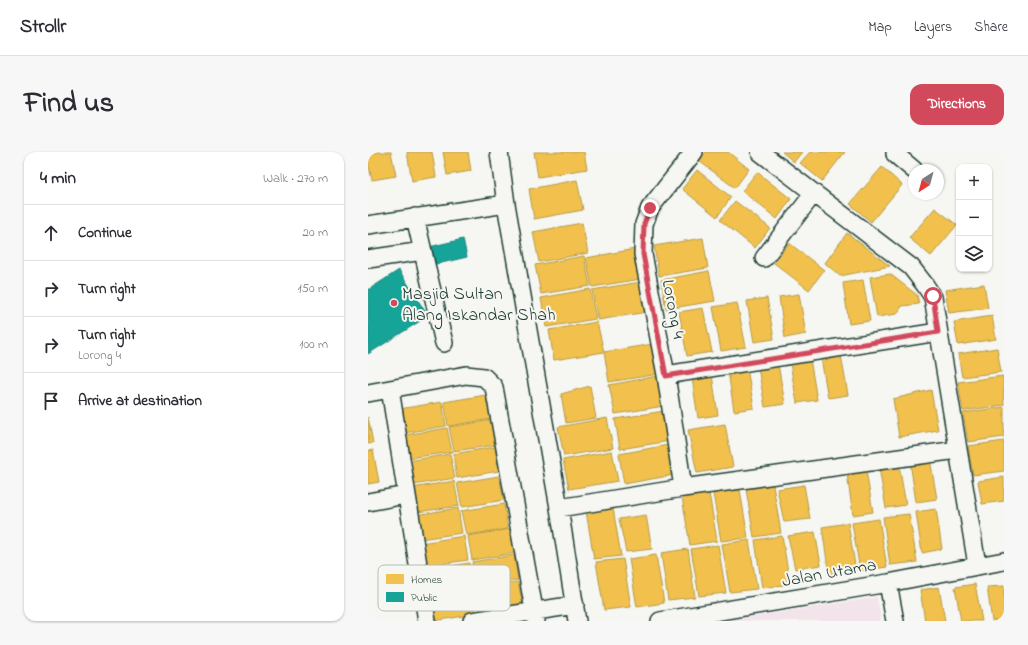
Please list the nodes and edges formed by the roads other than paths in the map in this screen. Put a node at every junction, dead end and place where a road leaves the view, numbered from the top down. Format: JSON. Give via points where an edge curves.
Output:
{"nodes":[{"id":1,"x":499,"y":152,"type":"edge"},
{"id":2,"x":694,"y":152,"type":"edge"},
{"id":3,"x":760,"y":152,"type":"edge"},
{"id":4,"x":895,"y":152,"type":"edge"},
{"id":5,"x":908,"y":165,"type":"edge"},
{"id":6,"x":814,"y":194,"type":"junction"},
{"id":7,"x":506,"y":204,"type":"junction"},
{"id":8,"x":416,"y":217,"type":"junction"},
{"id":9,"x":368,"y":225,"type":"edge"},
{"id":10,"x":423,"y":251,"type":"junction"},
{"id":11,"x":764,"y":258,"type":"dead end"},
{"id":12,"x":368,"y":259,"type":"edge"},
{"id":13,"x":938,"y":332,"type":"junction"},
{"id":14,"x":444,"y":344,"type":"dead end"},
{"id":15,"x":666,"y":376,"type":"junction"},
{"id":16,"x":390,"y":389,"type":"junction"},
{"id":17,"x":368,"y":393,"type":"edge"},
{"id":18,"x":957,"y":450,"type":"junction"},
{"id":19,"x":683,"y":488,"type":"junction"},
{"id":20,"x":406,"y":495,"type":"junction"},
{"id":21,"x":368,"y":502,"type":"edge"},
{"id":22,"x":559,"y":508,"type":"junction"},
{"id":23,"x":1004,"y":561,"type":"edge"},
{"id":24,"x":418,"y":565,"type":"edge"},
{"id":25,"x":977,"y":565,"type":"junction"},
{"id":26,"x":888,"y":582,"type":"junction"},
{"id":27,"x":425,"y":611,"type":"edge"},
{"id":28,"x":576,"y":613,"type":"edge"},
{"id":29,"x":535,"y":617,"type":"edge"},
{"id":30,"x":427,"y":621,"type":"edge"},
{"id":31,"x":472,"y":621,"type":"edge"},
{"id":32,"x":660,"y":621,"type":"edge"},
{"id":33,"x":895,"y":621,"type":"edge"}],
"edges":[{"from":1,"to":7,"type":"street"},
{"from":2,"to":15,"type":"street","name":"Lorong 4","via":[[650,208],[644,224],[643,254]]},
{"from":3,"to":6,"type":"street"},
{"from":4,"to":5,"type":"street"},
{"from":6,"to":11,"type":"street"},
{"from":6,"to":13,"type":"street","via":[[911,267],[920,277],[933,296]]},
{"from":7,"to":8,"type":"street"},
{"from":7,"to":22,"type":"street"},
{"from":8,"to":9,"type":"street"},
{"from":8,"to":10,"type":"street"},
{"from":10,"to":12,"type":"street"},
{"from":10,"to":14,"type":"street"},
{"from":13,"to":15,"type":"street"},
{"from":13,"to":18,"type":"street"},
{"from":15,"to":19,"type":"street","name":"Lorong 4"},
{"from":16,"to":17,"type":"street"},
{"from":16,"to":20,"type":"street"},
{"from":16,"to":29,"type":"street","via":[[466,375],[484,377],[494,387]]},
{"from":18,"to":19,"type":"street"},
{"from":18,"to":25,"type":"street"},
{"from":19,"to":22,"type":"street"},
{"from":20,"to":21,"type":"street"},
{"from":20,"to":24,"type":"street"},
{"from":22,"to":28,"type":"street"},
{"from":23,"to":25,"type":"street","name":"Jalan Utama"},
{"from":25,"to":26,"type":"street","name":"Jalan Utama"},
{"from":26,"to":32,"type":"street","name":"Jalan Utama"},
{"from":26,"to":33,"type":"street"},
{"from":27,"to":30,"type":"street"},
{"from":28,"to":29,"type":"street"},
{"from":29,"to":31,"type":"street"}]}
